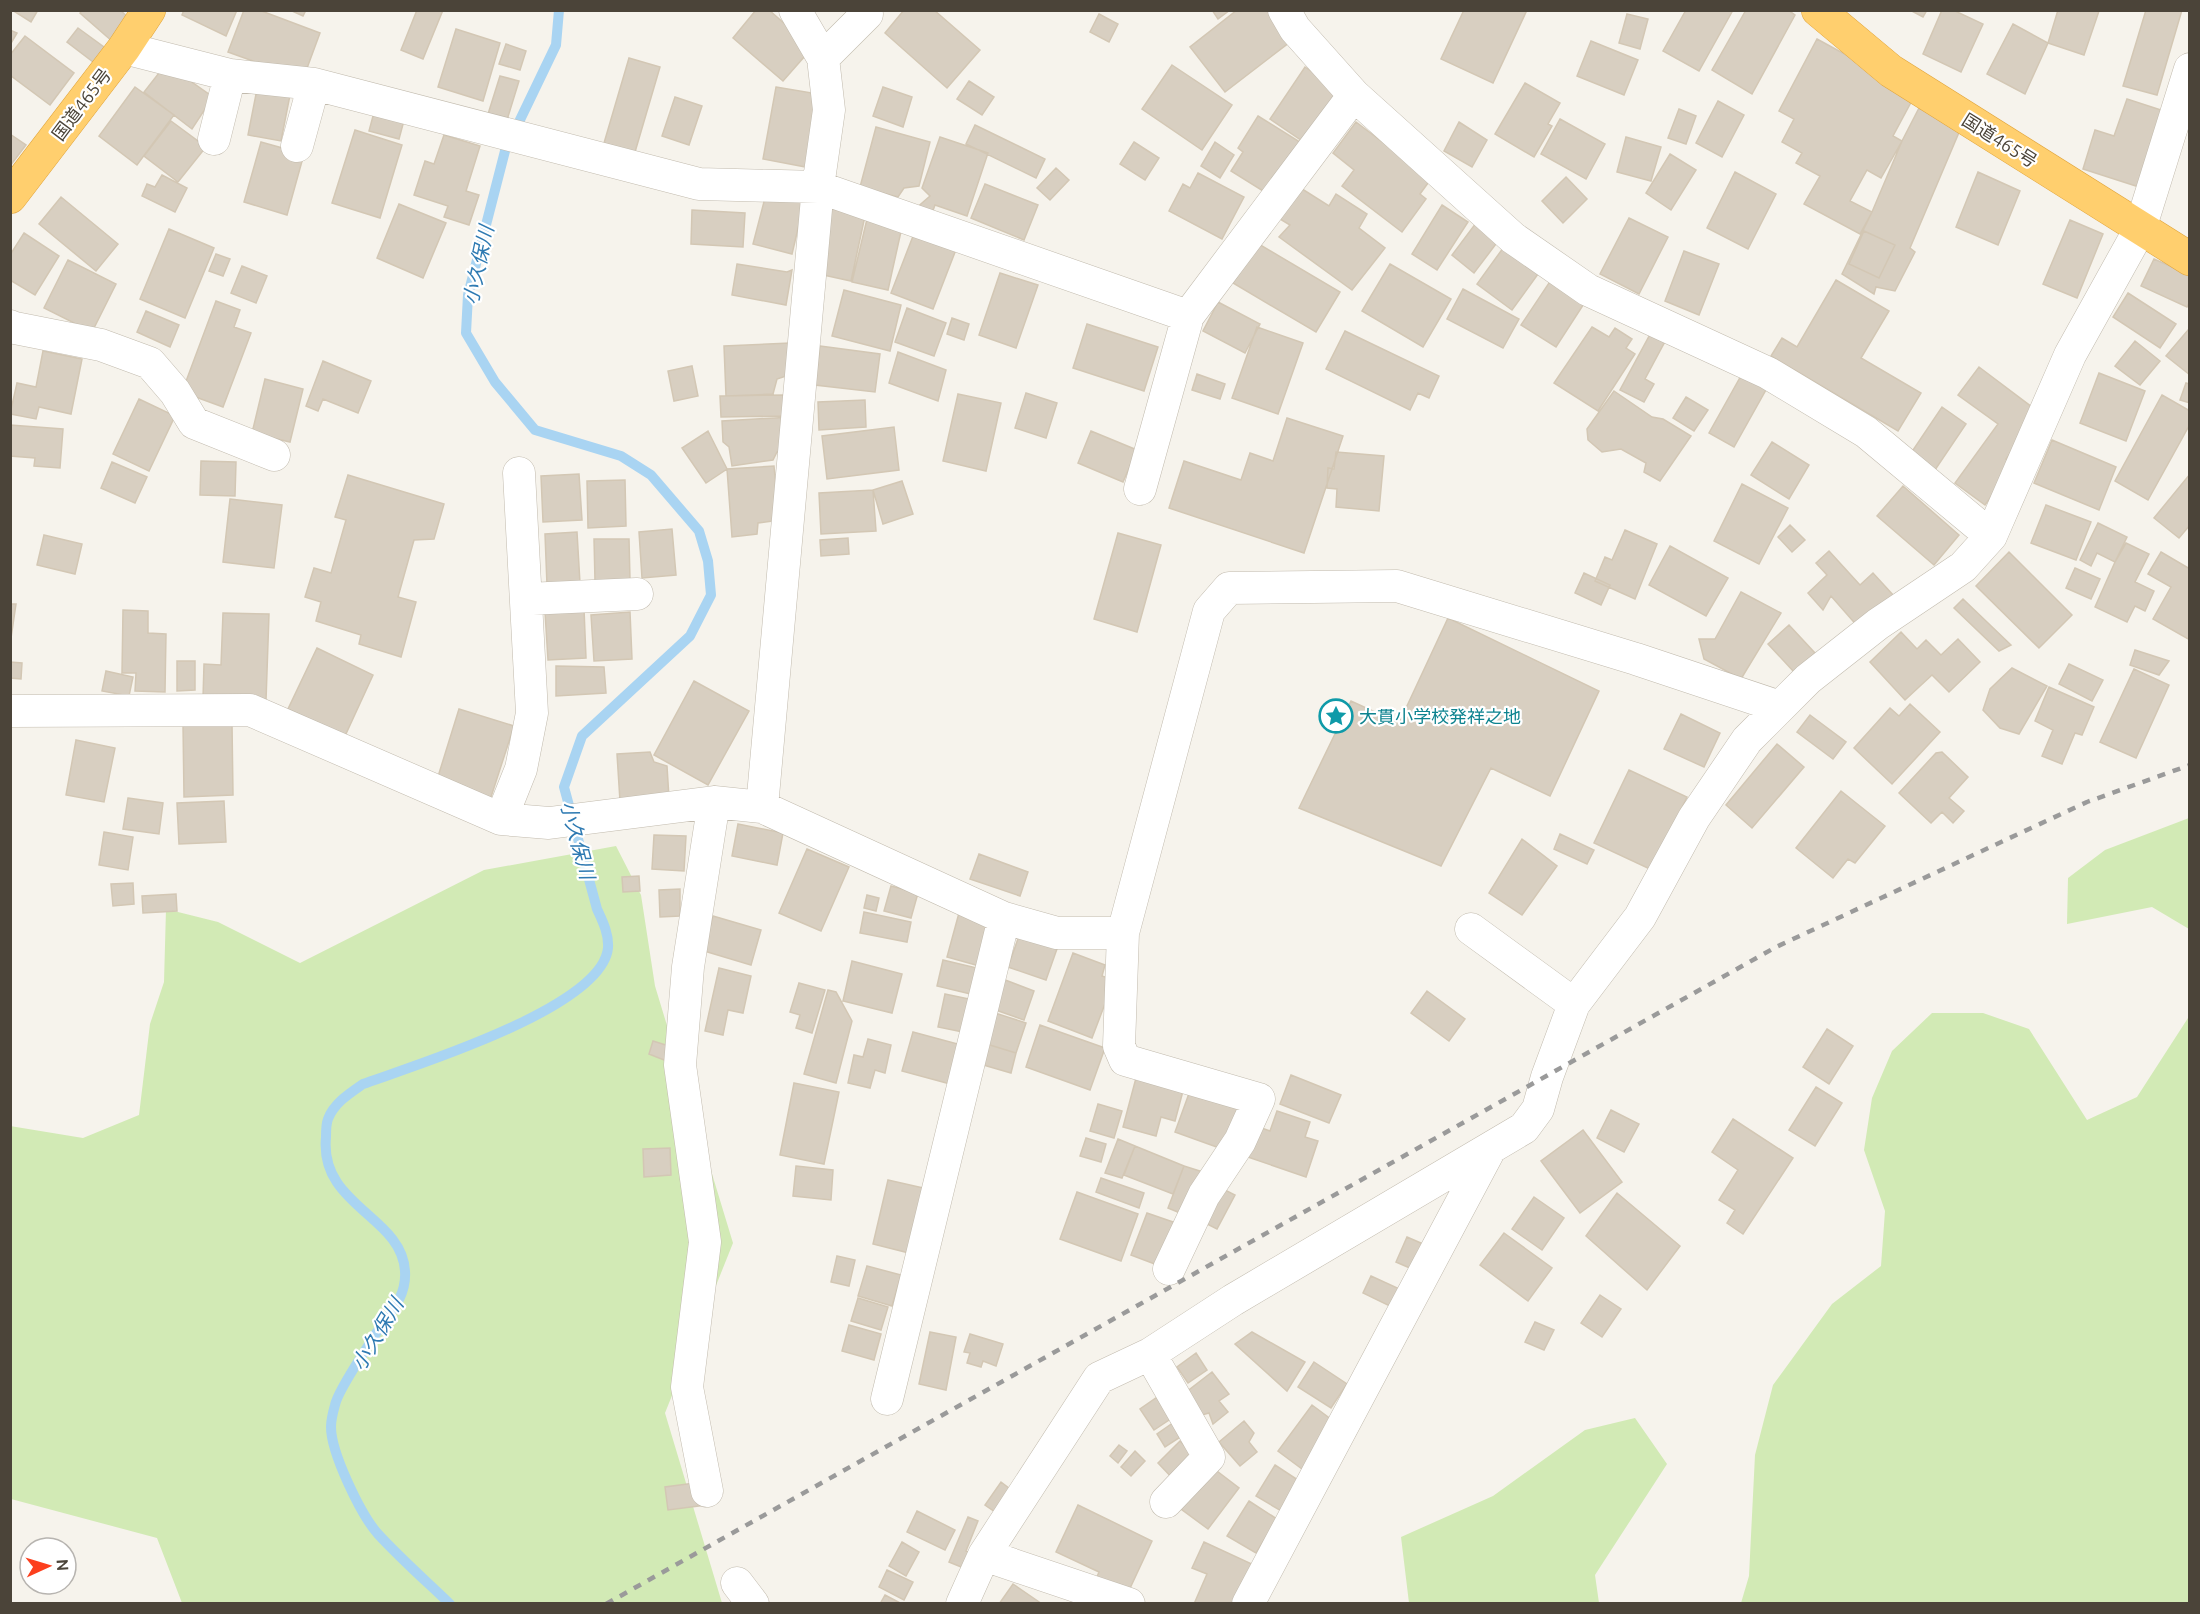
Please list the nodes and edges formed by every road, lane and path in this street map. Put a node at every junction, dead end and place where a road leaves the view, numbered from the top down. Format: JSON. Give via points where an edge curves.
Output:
{"nodes":[{"id":1,"x":150,"y":10,"type":"edge"},
{"id":2,"x":795,"y":10,"type":"edge"},
{"id":3,"x":1284,"y":10,"type":"edge"},
{"id":4,"x":1818,"y":10,"type":"edge"},
{"id":5,"x":867,"y":14,"type":"dead end"},
{"id":6,"x":124,"y":48,"type":"junction"},
{"id":7,"x":823,"y":58,"type":"junction"},
{"id":8,"x":2190,"y":69,"type":"edge"},
{"id":9,"x":230,"y":75,"type":"junction"},
{"id":10,"x":314,"y":84,"type":"junction"},
{"id":11,"x":1354,"y":95,"type":"junction"},
{"id":12,"x":214,"y":139,"type":"dead end"},
{"id":13,"x":297,"y":146,"type":"dead end"},
{"id":14,"x":818,"y":187,"type":"junction"},
{"id":15,"x":10,"y":196,"type":"edge"},
{"id":16,"x":2139,"y":229,"type":"junction"},
{"id":17,"x":2190,"y":259,"type":"edge"},
{"id":18,"x":1188,"y":316,"type":"junction"},
{"id":19,"x":10,"y":326,"type":"edge"},
{"id":20,"x":274,"y":454,"type":"dead end"},
{"id":21,"x":519,"y":473,"type":"dead end"},
{"id":22,"x":1140,"y":489,"type":"dead end"},
{"id":23,"x":1991,"y":536,"type":"junction"},
{"id":24,"x":637,"y":594,"type":"dead end"},
{"id":25,"x":526,"y":599,"type":"junction"},
{"id":26,"x":1780,"y":707,"type":"junction"},
{"id":27,"x":10,"y":711,"type":"edge"},
{"id":28,"x":714,"y":802,"type":"junction"},
{"id":29,"x":762,"y":807,"type":"junction"},
{"id":30,"x":501,"y":819,"type":"junction"},
{"id":31,"x":1004,"y":918,"type":"junction"},
{"id":32,"x":1472,"y":929,"type":"dead end"},
{"id":33,"x":1123,"y":933,"type":"junction"},
{"id":34,"x":1574,"y":1004,"type":"junction"},
{"id":35,"x":1490,"y":1149,"type":"junction"},
{"id":36,"x":1169,"y":1269,"type":"dead end"},
{"id":37,"x":1150,"y":1354,"type":"junction"},
{"id":38,"x":887,"y":1399,"type":"dead end"},
{"id":39,"x":707,"y":1491,"type":"dead end"},
{"id":40,"x":1166,"y":1502,"type":"dead end"},
{"id":41,"x":984,"y":1555,"type":"junction"},
{"id":42,"x":962,"y":1604,"type":"edge"},
{"id":43,"x":1129,"y":1604,"type":"edge"},
{"id":44,"x":1248,"y":1604,"type":"edge"}],
"edges":[{"from":1,"to":6,"type":"highway","name":"国道465号"},
{"from":2,"to":7,"type":"street"},
{"from":3,"to":11,"type":"street"},
{"from":4,"to":16,"type":"highway","name":"国道465号","via":[[1891,70]]},
{"from":5,"to":7,"type":"street"},
{"from":6,"to":9,"type":"street"},
{"from":6,"to":15,"type":"highway","name":"国道465号"},
{"from":7,"to":14,"type":"street","via":[[829,110]]},
{"from":8,"to":16,"type":"street"},
{"from":9,"to":10,"type":"street"},
{"from":9,"to":12,"type":"street"},
{"from":10,"to":13,"type":"street"},
{"from":10,"to":14,"type":"street","via":[[699,184]]},
{"from":11,"to":18,"type":"street"},
{"from":11,"to":23,"type":"street","via":[[1513,238],[1588,290],[1768,373],[1866,432]]},
{"from":14,"to":18,"type":"street"},
{"from":14,"to":29,"type":"street"},
{"from":16,"to":17,"type":"highway","name":"国道465号"},
{"from":16,"to":23,"type":"street","via":[[2070,355]]},
{"from":18,"to":22,"type":"street"},
{"from":19,"to":20,"type":"street","via":[[101,345],[150,363],[175,392],[194,423]]},
{"from":21,"to":25,"type":"street"},
{"from":23,"to":26,"type":"street","via":[[1963,567],[1878,624],[1808,679]]},
{"from":24,"to":25,"type":"street"},
{"from":25,"to":30,"type":"street","via":[[532,713],[521,769]]},
{"from":26,"to":33,"type":"street","via":[[1397,586],[1229,588],[1209,611]]},
{"from":26,"to":34,"type":"street","via":[[1747,740],[1694,818],[1640,917]]},
{"from":27,"to":30,"type":"street","via":[[250,710]]},
{"from":28,"to":29,"type":"street"},
{"from":28,"to":30,"type":"street","via":[[549,823]]},
{"from":28,"to":39,"type":"street","via":[[688,967],[680,1065],[705,1242],[687,1387]]},
{"from":29,"to":31,"type":"street"},
{"from":31,"to":33,"type":"street","via":[[1057,933]]},
{"from":31,"to":38,"type":"street"},
{"from":32,"to":34,"type":"street"},
{"from":33,"to":36,"type":"street","via":[[1119,1046],[1125,1060],[1259,1100],[1240,1141],[1204,1195]]},
{"from":34,"to":35,"type":"street","via":[[1538,1109],[1524,1128]]},
{"from":35,"to":37,"type":"street","via":[[1233,1300]]},
{"from":35,"to":44,"type":"street"},
{"from":37,"to":40,"type":"street","via":[[1209,1457]]},
{"from":37,"to":41,"type":"street","via":[[1099,1378]]},
{"from":41,"to":42,"type":"street"},
{"from":41,"to":43,"type":"street"}]}
